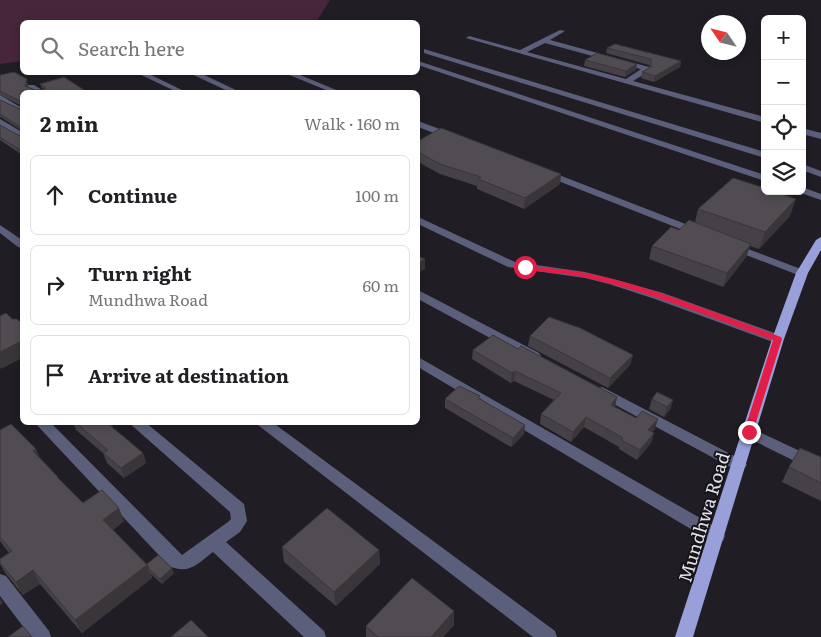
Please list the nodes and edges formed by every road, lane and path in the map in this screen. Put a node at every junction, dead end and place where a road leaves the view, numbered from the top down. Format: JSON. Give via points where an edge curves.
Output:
{"nodes":[{"id":1,"x":562,"y":31,"type":"dead end"},
{"id":2,"x":469,"y":38,"type":"dead end"},
{"id":3,"x":543,"y":40,"type":"junction"},
{"id":4,"x":427,"y":51,"type":"dead end"},
{"id":5,"x":521,"y":52,"type":"junction"},
{"id":6,"x":420,"y":64,"type":"edge"},
{"id":7,"x":145,"y":75,"type":"edge"},
{"id":8,"x":197,"y":75,"type":"edge"},
{"id":9,"x":294,"y":75,"type":"edge"},
{"id":10,"x":627,"y":82,"type":"junction"},
{"id":11,"x":31,"y":87,"type":"edge"},
{"id":12,"x":37,"y":90,"type":"edge"},
{"id":13,"x":178,"y":90,"type":"edge"},
{"id":14,"x":231,"y":90,"type":"edge"},
{"id":15,"x":332,"y":90,"type":"edge"},
{"id":16,"x":0,"y":97,"type":"edge"},
{"id":17,"x":20,"y":109,"type":"edge"},
{"id":18,"x":761,"y":119,"type":"edge"},
{"id":19,"x":0,"y":122,"type":"edge"},
{"id":20,"x":420,"y":125,"type":"edge"},
{"id":21,"x":806,"y":131,"type":"edge"},
{"id":22,"x":20,"y":135,"type":"edge"},
{"id":23,"x":821,"y":136,"type":"edge"},
{"id":24,"x":463,"y":142,"type":"edge"},
{"id":25,"x":761,"y":154,"type":"edge"},
{"id":26,"x":806,"y":169,"type":"edge"},
{"id":27,"x":537,"y":170,"type":"edge"},
{"id":28,"x":821,"y":174,"type":"edge"},
{"id":29,"x":761,"y":177,"type":"edge"},
{"id":30,"x":806,"y":191,"type":"edge"},
{"id":31,"x":821,"y":197,"type":"edge"},
{"id":32,"x":420,"y":221,"type":"edge"},
{"id":33,"x":0,"y":228,"type":"edge"},
{"id":34,"x":821,"y":240,"type":"edge"},
{"id":35,"x":20,"y":243,"type":"edge"},
{"id":36,"x":802,"y":273,"type":"junction"},
{"id":37,"x":420,"y":295,"type":"edge"},
{"id":38,"x":778,"y":339,"type":"junction"},
{"id":39,"x":420,"y":362,"type":"edge"},
{"id":40,"x":548,"y":363,"type":"edge"},
{"id":41,"x":591,"y":386,"type":"edge"},
{"id":42,"x":44,"y":425,"type":"edge"},
{"id":43,"x":139,"y":425,"type":"edge"},
{"id":44,"x":265,"y":425,"type":"edge"},
{"id":45,"x":749,"y":432,"type":"junction"},
{"id":46,"x":739,"y":465,"type":"junction"},
{"id":47,"x":821,"y":468,"type":"edge"},
{"id":48,"x":717,"y":536,"type":"junction"},
{"id":49,"x":214,"y":543,"type":"junction"},
{"id":50,"x":0,"y":582,"type":"edge"},
{"id":51,"x":42,"y":637,"type":"edge"},
{"id":52,"x":317,"y":637,"type":"edge"},
{"id":53,"x":548,"y":637,"type":"edge"},
{"id":54,"x":684,"y":637,"type":"edge"}],
"edges":[{"from":1,"to":3,"type":"street"},
{"from":2,"to":5,"type":"street"},
{"from":3,"to":5,"type":"street"},
{"from":3,"to":10,"type":"street","via":[[646,69]]},
{"from":4,"to":25,"type":"street"},
{"from":5,"to":10,"type":"street"},
{"from":6,"to":29,"type":"street"},
{"from":7,"to":13,"type":"street"},
{"from":8,"to":14,"type":"street"},
{"from":9,"to":15,"type":"street"},
{"from":10,"to":18,"type":"street"},
{"from":11,"to":12,"type":"street"},
{"from":16,"to":17,"type":"street"},
{"from":19,"to":22,"type":"street"},
{"from":20,"to":24,"type":"street"},
{"from":21,"to":23,"type":"street"},
{"from":26,"to":28,"type":"street"},
{"from":27,"to":36,"type":"street"},
{"from":30,"to":31,"type":"street"},
{"from":32,"to":38,"type":"street","via":[[512,264],[613,282]]},
{"from":33,"to":35,"type":"street"},
{"from":34,"to":36,"type":"main road","name":"Mundhwa Road"},
{"from":36,"to":38,"type":"main road","name":"Mundhwa Road"},
{"from":37,"to":40,"type":"street"},
{"from":38,"to":45,"type":"main road","name":"Mundhwa Road"},
{"from":39,"to":48,"type":"street"},
{"from":41,"to":46,"type":"street"},
{"from":42,"to":49,"type":"street","via":[[175,561],[186,562]]},
{"from":43,"to":49,"type":"street","via":[[238,509],[240,521]]},
{"from":44,"to":53,"type":"street"},
{"from":45,"to":46,"type":"main road","name":"Mundhwa Road"},
{"from":45,"to":47,"type":"street"},
{"from":46,"to":48,"type":"main road","name":"Mundhwa Road"},
{"from":48,"to":54,"type":"main road","name":"Mundhwa Road"},
{"from":49,"to":52,"type":"street"},
{"from":50,"to":51,"type":"street"}]}
